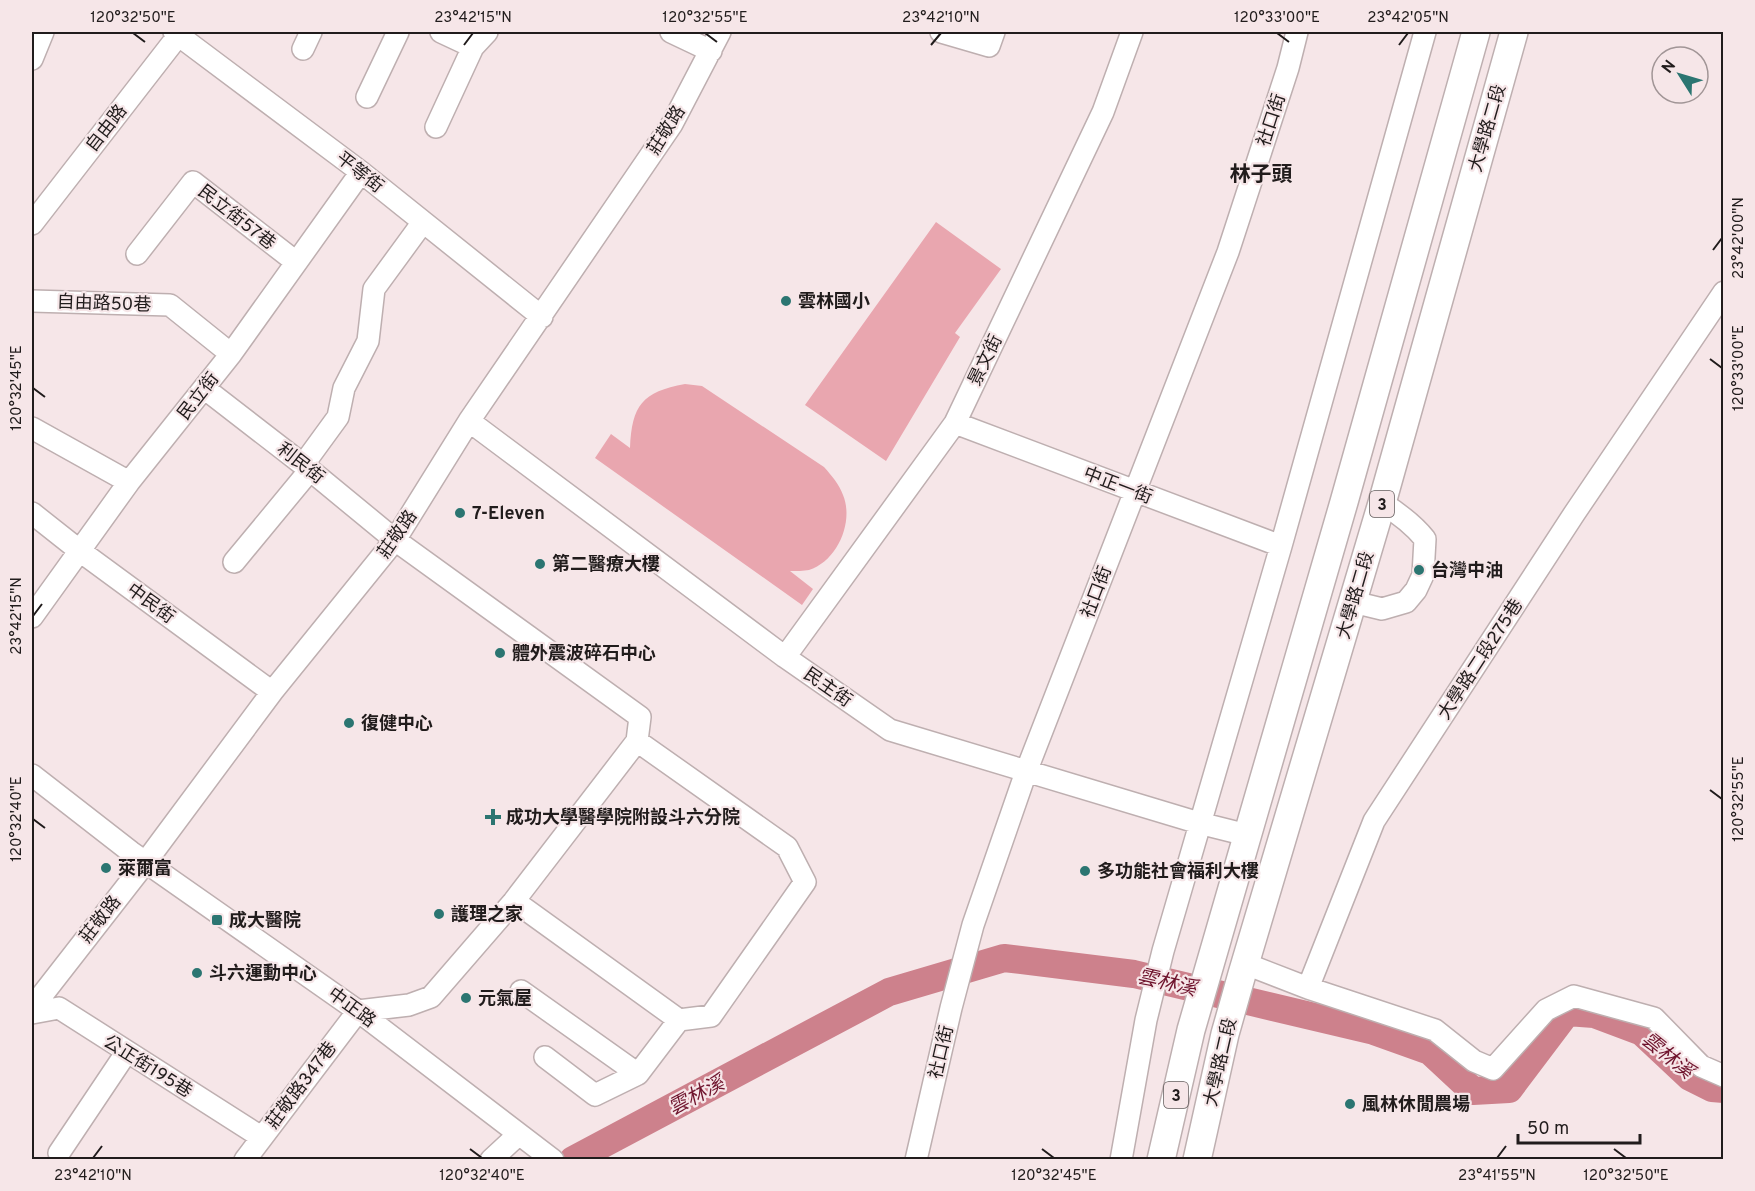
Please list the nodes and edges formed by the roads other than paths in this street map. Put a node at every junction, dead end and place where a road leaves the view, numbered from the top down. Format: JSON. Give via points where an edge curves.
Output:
{"nodes":[{"id":1,"x":43,"y":32,"type":"edge"},
{"id":2,"x":398,"y":32,"type":"edge"},
{"id":3,"x":441,"y":32,"type":"edge"},
{"id":4,"x":487,"y":32,"type":"edge"},
{"id":5,"x":671,"y":32,"type":"edge"},
{"id":6,"x":720,"y":32,"type":"edge"},
{"id":7,"x":941,"y":32,"type":"edge"},
{"id":8,"x":994,"y":32,"type":"edge"},
{"id":9,"x":1132,"y":32,"type":"edge"},
{"id":10,"x":1297,"y":32,"type":"edge"},
{"id":11,"x":1425,"y":32,"type":"edge"},
{"id":12,"x":1476,"y":32,"type":"edge"},
{"id":13,"x":1514,"y":32,"type":"edge"},
{"id":14,"x":178,"y":33,"type":"edge"},
{"id":15,"x":473,"y":47,"type":"junction"},
{"id":16,"x":711,"y":51,"type":"junction"},
{"id":17,"x":32,"y":59,"type":"edge"},
{"id":18,"x":367,"y":97,"type":"dead end"},
{"id":19,"x":436,"y":127,"type":"dead end"},
{"id":20,"x":361,"y":172,"type":"junction"},
{"id":21,"x":423,"y":222,"type":"junction"},
{"id":22,"x":32,"y":224,"type":"edge"},
{"id":23,"x":137,"y":254,"type":"dead end"},
{"id":24,"x":296,"y":262,"type":"junction"},
{"id":25,"x":1724,"y":292,"type":"edge"},
{"id":26,"x":32,"y":301,"type":"edge"},
{"id":27,"x":542,"y":317,"type":"junction"},
{"id":28,"x":231,"y":354,"type":"junction"},
{"id":29,"x":204,"y":388,"type":"junction"},
{"id":30,"x":469,"y":421,"type":"junction"},
{"id":31,"x":955,"y":423,"type":"junction"},
{"id":32,"x":32,"y":428,"type":"edge"},
{"id":33,"x":307,"y":467,"type":"junction"},
{"id":34,"x":129,"y":482,"type":"junction"},
{"id":35,"x":1135,"y":492,"type":"junction"},
{"id":36,"x":1382,"y":503,"type":"junction"},
{"id":37,"x":32,"y":513,"type":"edge"},
{"id":38,"x":395,"y":540,"type":"junction"},
{"id":39,"x":1281,"y":546,"type":"junction"},
{"id":40,"x":80,"y":551,"type":"junction"},
{"id":41,"x":234,"y":562,"type":"dead end"},
{"id":42,"x":1353,"y":602,"type":"junction"},
{"id":43,"x":32,"y":617,"type":"edge"},
{"id":44,"x":1305,"y":637,"type":"junction"},
{"id":45,"x":1339,"y":649,"type":"junction"},
{"id":46,"x":785,"y":657,"type":"junction"},
{"id":47,"x":272,"y":692,"type":"junction"},
{"id":48,"x":637,"y":741,"type":"junction"},
{"id":49,"x":1026,"y":772,"type":"junction"},
{"id":50,"x":33,"y":779,"type":"edge"},
{"id":51,"x":1199,"y":824,"type":"junction"},
{"id":52,"x":1247,"y":835,"type":"junction"},
{"id":53,"x":145,"y":863,"type":"junction"},
{"id":54,"x":514,"y":901,"type":"junction"},
{"id":55,"x":1244,"y":969,"type":"junction"},
{"id":56,"x":1308,"y":988,"type":"junction"},
{"id":57,"x":522,"y":991,"type":"dead end"},
{"id":58,"x":32,"y":1008,"type":"edge"},
{"id":59,"x":358,"y":1011,"type":"junction"},
{"id":60,"x":32,"y":1012,"type":"edge"},
{"id":61,"x":679,"y":1020,"type":"junction"},
{"id":62,"x":126,"y":1053,"type":"junction"},
{"id":63,"x":545,"y":1057,"type":"dead end"},
{"id":64,"x":638,"y":1074,"type":"junction"},
{"id":65,"x":1724,"y":1076,"type":"edge"},
{"id":66,"x":519,"y":1134,"type":"junction"},
{"id":67,"x":261,"y":1137,"type":"junction"},
{"id":68,"x":59,"y":1153,"type":"dead end"},
{"id":69,"x":545,"y":1154,"type":"edge"},
{"id":70,"x":245,"y":1160,"type":"edge"},
{"id":71,"x":491,"y":1160,"type":"edge"},
{"id":72,"x":916,"y":1160,"type":"edge"},
{"id":73,"x":1121,"y":1160,"type":"edge"},
{"id":74,"x":1161,"y":1160,"type":"edge"},
{"id":75,"x":1197,"y":1160,"type":"edge"}],
"edges":[{"from":1,"to":17,"type":"street"},
{"from":2,"to":18,"type":"street"},
{"from":3,"to":15,"type":"street"},
{"from":4,"to":15,"type":"street"},
{"from":5,"to":16,"type":"street"},
{"from":6,"to":16,"type":"street","name":"莊敬路"},
{"from":7,"to":8,"type":"street","via":[[989,46]]},
{"from":9,"to":31,"type":"street","name":"景文街","via":[[1103,112]]},
{"from":10,"to":35,"type":"street","name":"社口街","via":[[1228,252]]},
{"from":11,"to":39,"type":"street"},
{"from":12,"to":44,"type":"main road","name":"大學路二段","number":"3"},
{"from":13,"to":36,"type":"main road","name":"大學路二段","number":"3"},
{"from":14,"to":20,"type":"street","name":"平等街"},
{"from":14,"to":22,"type":"street","name":"自由路"},
{"from":15,"to":19,"type":"street"},
{"from":16,"to":27,"type":"street","name":"莊敬路","via":[[672,124]]},
{"from":20,"to":21,"type":"street","name":"平等街"},
{"from":20,"to":24,"type":"street","name":"民立街"},
{"from":21,"to":27,"type":"street","name":"平等街"},
{"from":21,"to":33,"type":"street","via":[[374,289],[368,341],[344,388],[338,417]]},
{"from":23,"to":24,"type":"street","name":"民立街57巷","via":[[193,182]]},
{"from":24,"to":28,"type":"street","name":"民立街"},
{"from":25,"to":56,"type":"street","name":"大學路二段275巷","via":[[1374,821]]},
{"from":26,"to":28,"type":"street","name":"自由路50巷","via":[[170,305]]},
{"from":27,"to":30,"type":"street","name":"莊敬路"},
{"from":28,"to":29,"type":"street","name":"民立街"},
{"from":29,"to":33,"type":"street","name":"利民街"},
{"from":29,"to":34,"type":"street","name":"民立街"},
{"from":30,"to":38,"type":"street","name":"莊敬路"},
{"from":30,"to":46,"type":"street","name":"民主街"},
{"from":31,"to":35,"type":"street","name":"中正一街"},
{"from":31,"to":46,"type":"street","name":"景文街"},
{"from":32,"to":34,"type":"street"},
{"from":33,"to":38,"type":"street","name":"利民街"},
{"from":33,"to":41,"type":"street"},
{"from":34,"to":40,"type":"street","name":"民立街"},
{"from":35,"to":39,"type":"street","name":"中正一街"},
{"from":35,"to":49,"type":"street","name":"社口街"},
{"from":36,"to":42,"type":"main road","name":"大學路二段","number":"3"},
{"from":36,"to":42,"type":"street","via":[[1400,514],[1425,539],[1423,576],[1406,602],[1382,609]]},
{"from":37,"to":40,"type":"street","name":"中民街"},
{"from":38,"to":47,"type":"street","name":"莊敬路"},
{"from":38,"to":48,"type":"street","name":"利民街","via":[[640,717]]},
{"from":39,"to":51,"type":"street"},
{"from":40,"to":43,"type":"street","name":"民立街"},
{"from":40,"to":47,"type":"street","name":"中民街"},
{"from":42,"to":45,"type":"main road","name":"大學路二段","number":"3"},
{"from":44,"to":45,"type":"main road"},
{"from":44,"to":52,"type":"main road","name":"大學路二段","number":"3"},
{"from":45,"to":55,"type":"main road","name":"大學路二段","number":"3"},
{"from":46,"to":49,"type":"street","name":"民主街","via":[[890,730]]},
{"from":47,"to":53,"type":"street","name":"莊敬路"},
{"from":48,"to":54,"type":"street"},
{"from":48,"to":61,"type":"street","via":[[787,847],[805,882],[711,1016]]},
{"from":49,"to":51,"type":"street","name":"民主街"},
{"from":49,"to":72,"type":"street","name":"社口街","via":[[973,925]]},
{"from":50,"to":53,"type":"street","name":"中正路"},
{"from":51,"to":52,"type":"street","name":"民主街"},
{"from":51,"to":73,"type":"street","via":[[1146,1020]]},
{"from":52,"to":74,"type":"main road","name":"大學路二段","number":"3","via":[[1191,1030]]},
{"from":53,"to":58,"type":"street","name":"莊敬路"},
{"from":53,"to":59,"type":"street","name":"中正路"},
{"from":54,"to":59,"type":"street","via":[[431,997],[409,1005]]},
{"from":54,"to":61,"type":"street"},
{"from":55,"to":56,"type":"street"},
{"from":55,"to":75,"type":"main road","name":"大學路二段","number":"3"},
{"from":56,"to":65,"type":"street","via":[[1436,1030],[1474,1061],[1493,1069],[1546,1010],[1574,996],[1654,1018],[1701,1066]]},
{"from":57,"to":64,"type":"street"},
{"from":59,"to":66,"type":"street","name":"中正路"},
{"from":59,"to":67,"type":"street","name":"莊敬路347巷"},
{"from":60,"to":62,"type":"street","name":"公正街195巷","via":[[59,1008]]},
{"from":61,"to":64,"type":"street"},
{"from":62,"to":67,"type":"street","name":"公正街195巷"},
{"from":62,"to":68,"type":"street"},
{"from":63,"to":64,"type":"street","via":[[595,1095]]},
{"from":66,"to":69,"type":"street","name":"中正路"},
{"from":66,"to":71,"type":"street"},
{"from":67,"to":70,"type":"street","name":"莊敬路347巷"}]}
